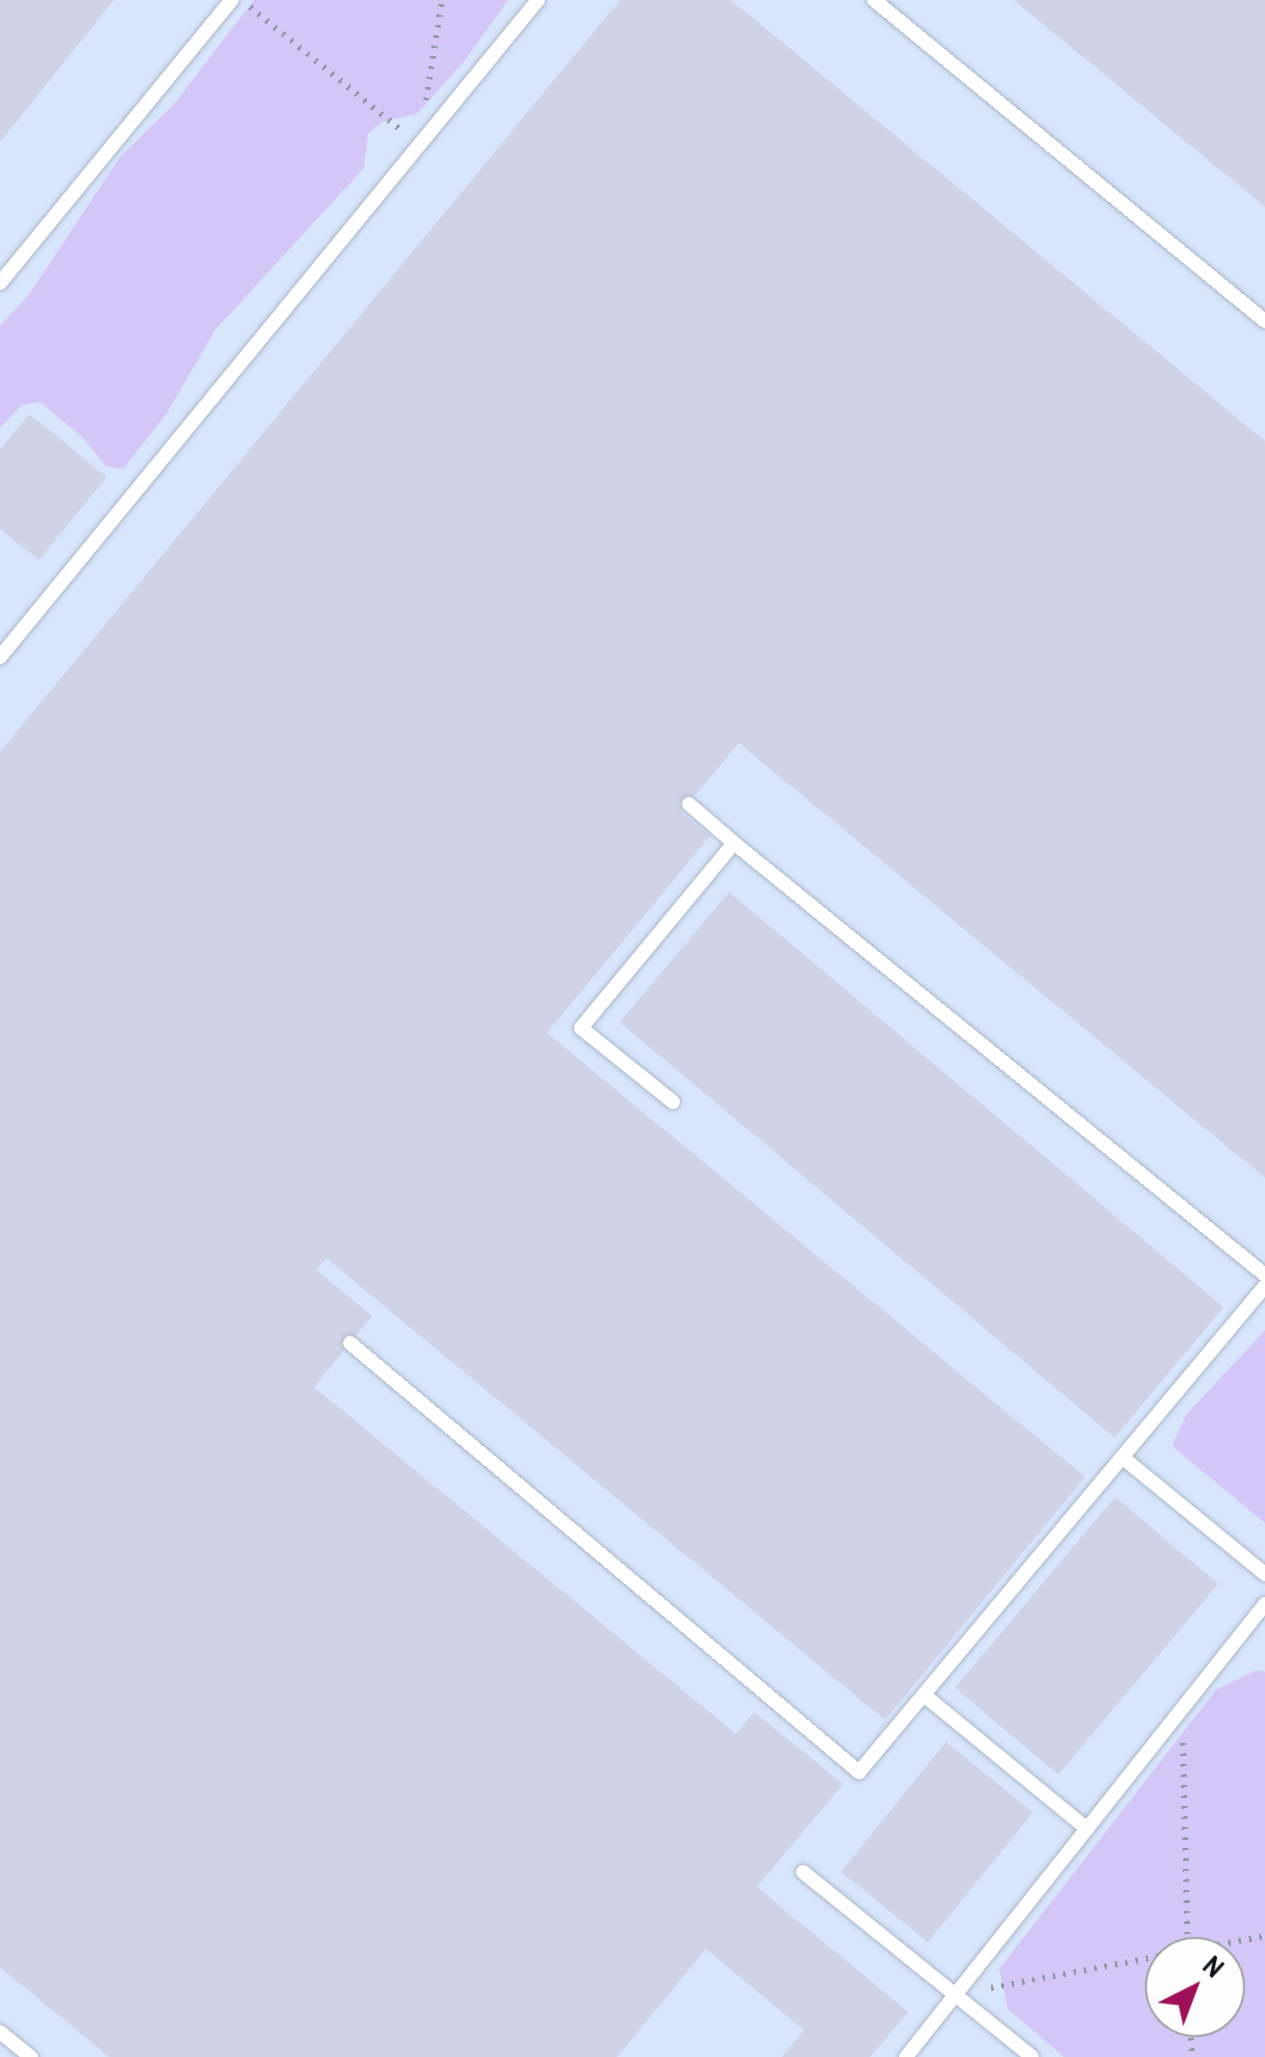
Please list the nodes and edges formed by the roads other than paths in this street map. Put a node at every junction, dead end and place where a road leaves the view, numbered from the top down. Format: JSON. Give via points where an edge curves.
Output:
{"nodes":[{"id":1,"x":232,"y":0,"type":"edge"},
{"id":2,"x":538,"y":0,"type":"edge"},
{"id":3,"x":874,"y":0,"type":"edge"},
{"id":4,"x":0,"y":284,"type":"edge"},
{"id":5,"x":1265,"y":320,"type":"edge"},
{"id":6,"x":0,"y":657,"type":"edge"},
{"id":7,"x":689,"y":804,"type":"dead end"},
{"id":8,"x":734,"y":844,"type":"junction"},
{"id":9,"x":672,"y":1102,"type":"dead end"},
{"id":10,"x":1265,"y":1275,"type":"edge"},
{"id":11,"x":1265,"y":1286,"type":"edge"},
{"id":12,"x":350,"y":1343,"type":"dead end"},
{"id":13,"x":1122,"y":1457,"type":"junction"},
{"id":14,"x":1265,"y":1574,"type":"edge"},
{"id":15,"x":1265,"y":1604,"type":"edge"},
{"id":16,"x":924,"y":1695,"type":"junction"},
{"id":17,"x":1087,"y":1829,"type":"junction"},
{"id":18,"x":803,"y":1872,"type":"dead end"},
{"id":19,"x":956,"y":1995,"type":"junction"},
{"id":20,"x":0,"y":2032,"type":"edge"},
{"id":21,"x":31,"y":2057,"type":"edge"},
{"id":22,"x":906,"y":2057,"type":"edge"},
{"id":23,"x":1032,"y":2057,"type":"edge"}],
"edges":[{"from":1,"to":4,"type":"lane"},
{"from":2,"to":6,"type":"lane"},
{"from":3,"to":5,"type":"lane"},
{"from":7,"to":8,"type":"lane"},
{"from":8,"to":9,"type":"lane","via":[[581,1028]]},
{"from":8,"to":10,"type":"lane"},
{"from":11,"to":13,"type":"lane"},
{"from":12,"to":16,"type":"lane","via":[[859,1772]]},
{"from":13,"to":14,"type":"lane"},
{"from":13,"to":16,"type":"lane"},
{"from":15,"to":17,"type":"lane"},
{"from":16,"to":17,"type":"lane"},
{"from":17,"to":19,"type":"lane"},
{"from":18,"to":19,"type":"lane"},
{"from":19,"to":22,"type":"lane"},
{"from":19,"to":23,"type":"lane"},
{"from":20,"to":21,"type":"lane"}]}
